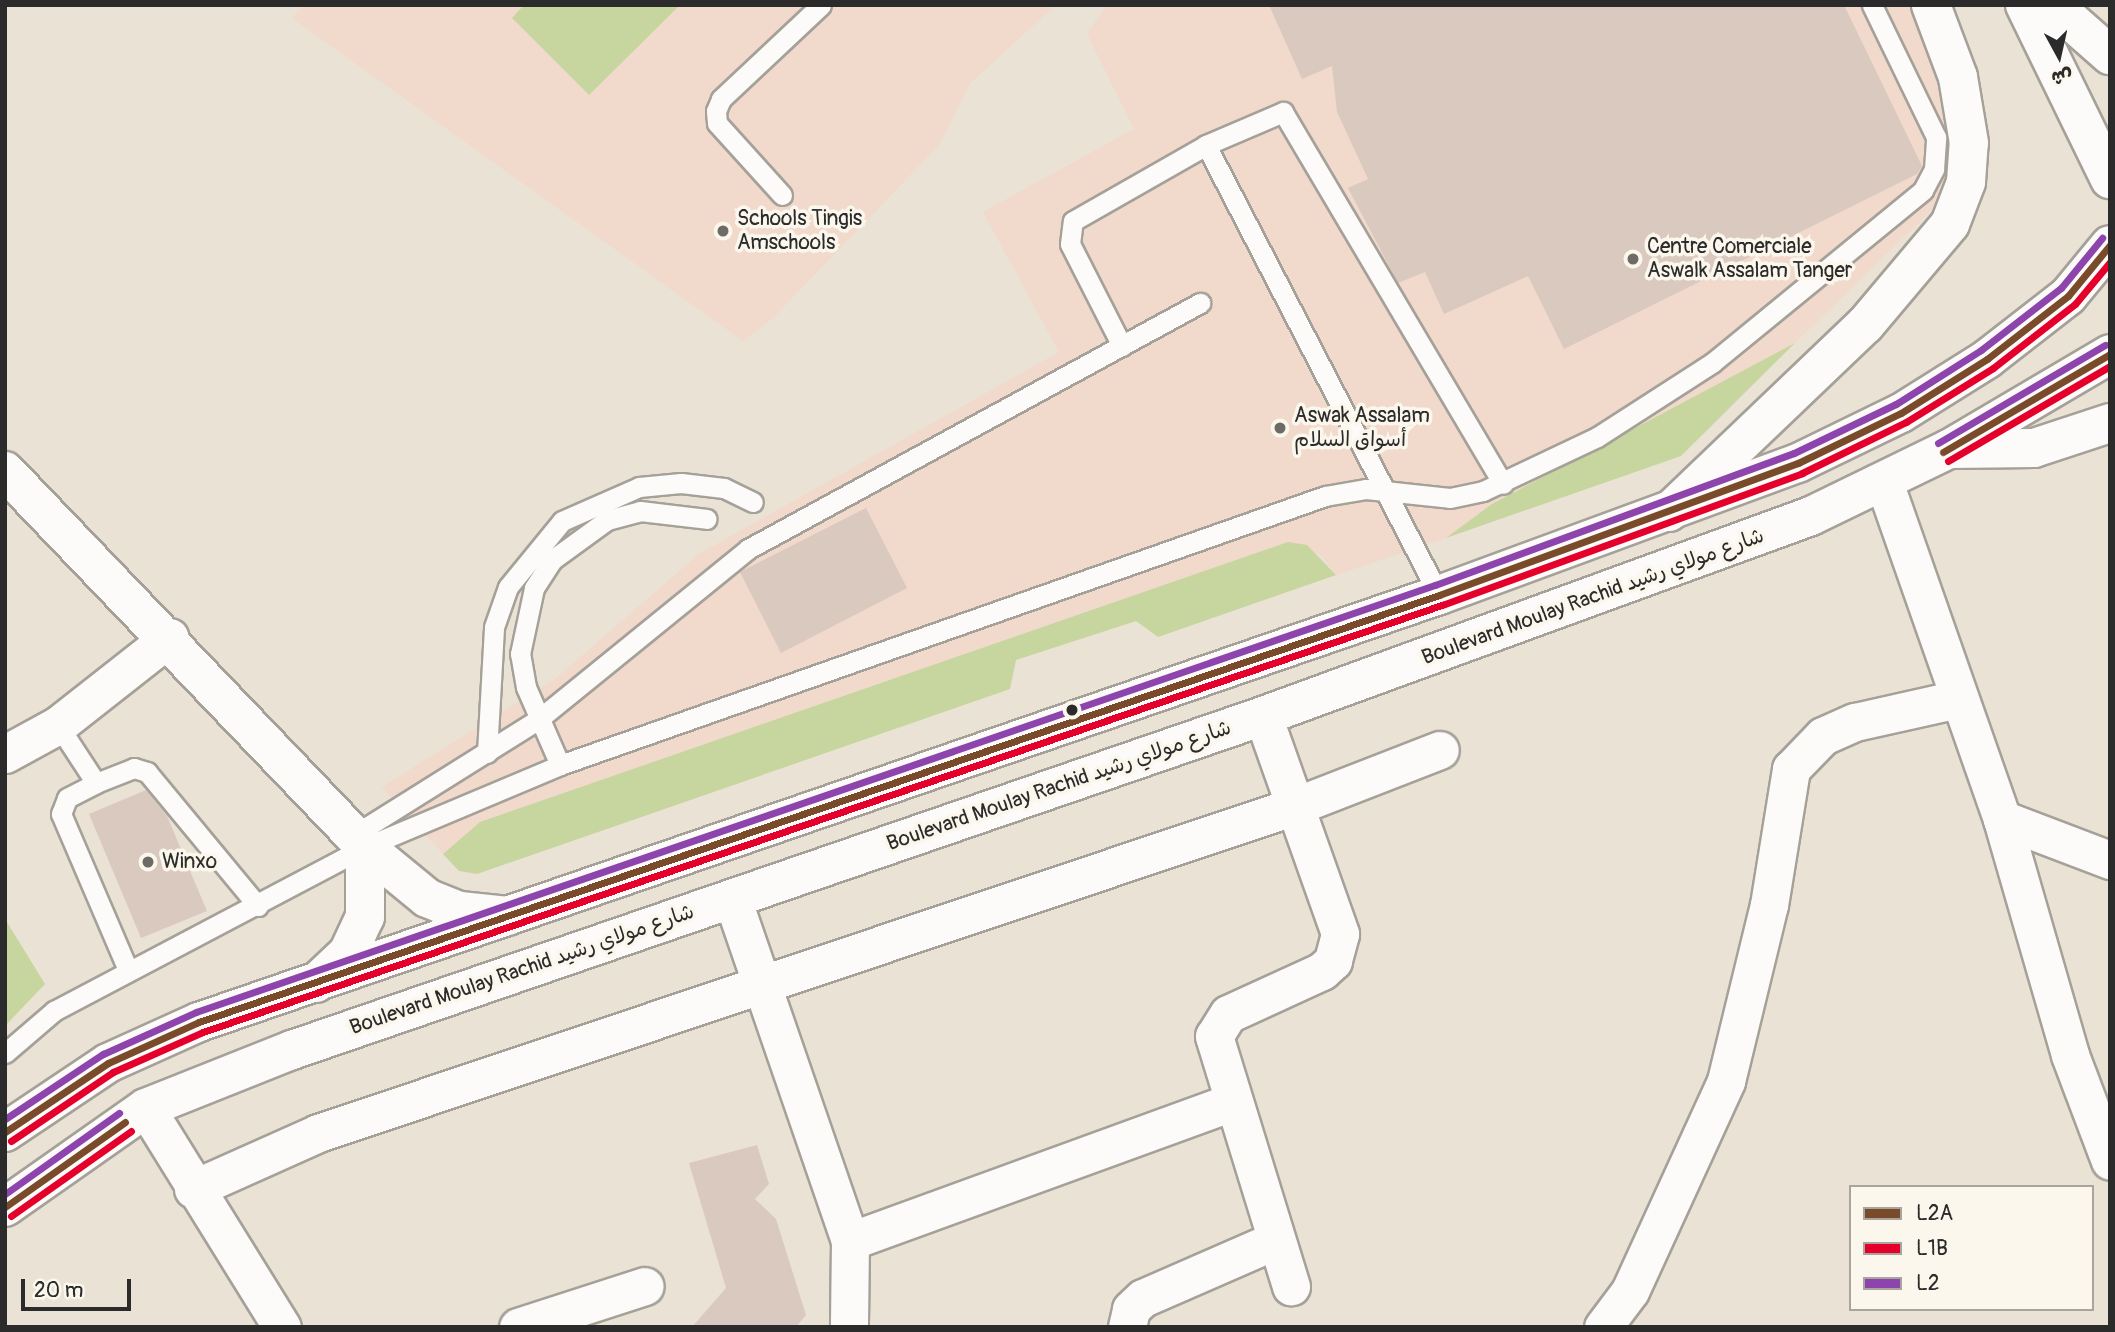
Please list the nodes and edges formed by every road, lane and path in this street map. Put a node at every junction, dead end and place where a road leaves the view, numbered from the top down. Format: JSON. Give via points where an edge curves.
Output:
{"nodes":[{"id":1,"x":821,"y":5,"type":"edge"},
{"id":2,"x":1872,"y":5,"type":"edge"},
{"id":3,"x":1931,"y":5,"type":"edge"},
{"id":4,"x":2025,"y":5,"type":"edge"},
{"id":5,"x":2053,"y":5,"type":"edge"},
{"id":6,"x":2110,"y":55,"type":"edge"},
{"id":7,"x":1206,"y":145,"type":"junction"},
{"id":8,"x":2110,"y":179,"type":"edge"},
{"id":9,"x":782,"y":195,"type":"dead end"},
{"id":10,"x":2110,"y":245,"type":"edge"},
{"id":11,"x":1200,"y":303,"type":"dead end"},
{"id":12,"x":1122,"y":346,"type":"junction"},
{"id":13,"x":2110,"y":354,"type":"edge"},
{"id":14,"x":2110,"y":424,"type":"edge"},
{"id":15,"x":1949,"y":449,"type":"junction"},
{"id":16,"x":5,"y":471,"type":"edge"},
{"id":17,"x":1884,"y":482,"type":"junction"},
{"id":18,"x":1503,"y":484,"type":"junction"},
{"id":19,"x":1388,"y":491,"type":"junction"},
{"id":20,"x":753,"y":502,"type":"dead end"},
{"id":21,"x":1669,"y":512,"type":"junction"},
{"id":22,"x":707,"y":519,"type":"dead end"},
{"id":23,"x":1439,"y":595,"type":"junction"},
{"id":24,"x":170,"y":637,"type":"junction"},
{"id":25,"x":1958,"y":699,"type":"junction"},
{"id":26,"x":1263,"y":716,"type":"junction"},
{"id":27,"x":539,"y":719,"type":"junction"},
{"id":28,"x":58,"y":725,"type":"junction"},
{"id":29,"x":1440,"y":750,"type":"dead end"},
{"id":30,"x":487,"y":753,"type":"junction"},
{"id":31,"x":5,"y":754,"type":"edge"},
{"id":32,"x":559,"y":765,"type":"junction"},
{"id":33,"x":96,"y":783,"type":"junction"},
{"id":34,"x":1298,"y":805,"type":"junction"},
{"id":35,"x":2002,"y":819,"type":"junction"},
{"id":36,"x":359,"y":841,"type":"junction"},
{"id":37,"x":2110,"y":860,"type":"edge"},
{"id":38,"x":732,"y":898,"type":"junction"},
{"id":39,"x":258,"y":906,"type":"junction"},
{"id":40,"x":508,"y":916,"type":"junction"},
{"id":41,"x":128,"y":970,"type":"junction"},
{"id":42,"x":316,"y":983,"type":"junction"},
{"id":43,"x":762,"y":986,"type":"junction"},
{"id":44,"x":5,"y":1053,"type":"edge"},
{"id":45,"x":1230,"y":1103,"type":"junction"},
{"id":46,"x":146,"y":1108,"type":"junction"},
{"id":47,"x":5,"y":1132,"type":"edge"},
{"id":48,"x":2110,"y":1161,"type":"edge"},
{"id":49,"x":193,"y":1189,"type":"junction"},
{"id":50,"x":5,"y":1207,"type":"edge"},
{"id":51,"x":1276,"y":1240,"type":"junction"},
{"id":52,"x":850,"y":1241,"type":"junction"},
{"id":53,"x":645,"y":1286,"type":"dead end"},
{"id":54,"x":1291,"y":1286,"type":"dead end"},
{"id":55,"x":282,"y":1327,"type":"edge"},
{"id":56,"x":518,"y":1327,"type":"edge"},
{"id":57,"x":849,"y":1327,"type":"edge"},
{"id":58,"x":1127,"y":1327,"type":"edge"},
{"id":59,"x":1603,"y":1327,"type":"edge"}],
"edges":[{"from":1,"to":9,"type":"lane","via":[[721,100],[716,111],[718,123]]},
{"from":2,"to":18,"type":"lane","via":[[1936,137],[1934,169],[1923,190],[1713,363],[1597,437]]},
{"from":3,"to":21,"type":"main road","via":[[1958,76],[1968,132],[1966,182],[1950,224],[1865,325]]},
{"from":4,"to":8,"type":"main road"},
{"from":5,"to":6,"type":"main road"},
{"from":7,"to":12,"type":"lane","via":[[1073,220],[1070,244]]},
{"from":7,"to":18,"type":"lane","via":[[1275,112],[1289,115]]},
{"from":7,"to":19,"type":"lane"},
{"from":10,"to":21,"type":"main road","via":[[2068,296],[1901,413],[1841,445]]},
{"from":11,"to":12,"type":"lane"},
{"from":12,"to":27,"type":"lane","via":[[748,549]]},
{"from":13,"to":15,"type":"main road","name":"Boulevard Moulay Rachid شارع مولاي رشيد"},
{"from":14,"to":15,"type":"main road","via":[[2034,448]]},
{"from":15,"to":17,"type":"main road","name":"Boulevard Moulay Rachid شارع مولاي رشيد"},
{"from":16,"to":24,"type":"main road"},
{"from":17,"to":25,"type":"street"},
{"from":17,"to":26,"type":"main road","name":"Boulevard Moulay Rachid شارع مولاي رشيد","via":[[1736,547]]},
{"from":18,"to":19,"type":"lane","via":[[1450,498]]},
{"from":19,"to":23,"type":"lane"},
{"from":19,"to":32,"type":"lane","via":[[1346,490],[1305,502]]},
{"from":20,"to":30,"type":"lane","via":[[703,485],[639,487],[562,521],[514,578],[494,627]]},
{"from":21,"to":23,"type":"main road"},
{"from":22,"to":27,"type":"lane","via":[[640,511],[577,536],[552,560],[523,620],[520,654]]},
{"from":23,"to":40,"type":"main road"},
{"from":24,"to":28,"type":"street"},
{"from":24,"to":36,"type":"main road"},
{"from":25,"to":35,"type":"street"},
{"from":25,"to":59,"type":"street","via":[[1854,722],[1813,743],[1791,769],[1769,905],[1726,1081],[1630,1291]]},
{"from":26,"to":34,"type":"street"},
{"from":26,"to":38,"type":"main road","name":"Boulevard Moulay Rachid شارع مولاي رشيد"},
{"from":27,"to":30,"type":"lane"},
{"from":27,"to":32,"type":"lane"},
{"from":28,"to":31,"type":"street"},
{"from":28,"to":33,"type":"lane"},
{"from":29,"to":34,"type":"street"},
{"from":30,"to":36,"type":"lane"},
{"from":32,"to":36,"type":"lane"},
{"from":33,"to":39,"type":"lane","via":[[134,768],[147,772]]},
{"from":33,"to":41,"type":"lane","via":[[67,798],[61,814]]},
{"from":34,"to":43,"type":"street"},
{"from":34,"to":45,"type":"street","via":[[1337,918],[1339,947],[1322,971],[1219,1020],[1214,1044]]},
{"from":35,"to":37,"type":"street"},
{"from":35,"to":48,"type":"street","via":[[2070,1055]]},
{"from":36,"to":39,"type":"lane"},
{"from":36,"to":40,"type":"main road","via":[[427,898],[460,911]]},
{"from":36,"to":42,"type":"main road","via":[[365,917],[348,953]]},
{"from":38,"to":43,"type":"street"},
{"from":38,"to":46,"type":"main road","name":"Boulevard Moulay Rachid شارع مولاي رشيد","via":[[292,1050]]},
{"from":39,"to":41,"type":"lane"},
{"from":40,"to":42,"type":"main road"},
{"from":41,"to":44,"type":"lane","via":[[54,1011]]},
{"from":42,"to":47,"type":"main road","via":[[199,1022],[108,1063]]},
{"from":43,"to":49,"type":"street","via":[[318,1133]]},
{"from":43,"to":52,"type":"street"},
{"from":45,"to":51,"type":"street"},
{"from":45,"to":52,"type":"street"},
{"from":46,"to":49,"type":"street"},
{"from":46,"to":50,"type":"main road","name":"Boulevard Moulay Rachid شارع مولاي رشيد"},
{"from":49,"to":55,"type":"street"},
{"from":51,"to":54,"type":"street"},
{"from":51,"to":58,"type":"street","via":[[1143,1298],[1131,1309]]},
{"from":52,"to":57,"type":"street"},
{"from":53,"to":56,"type":"street"}]}
